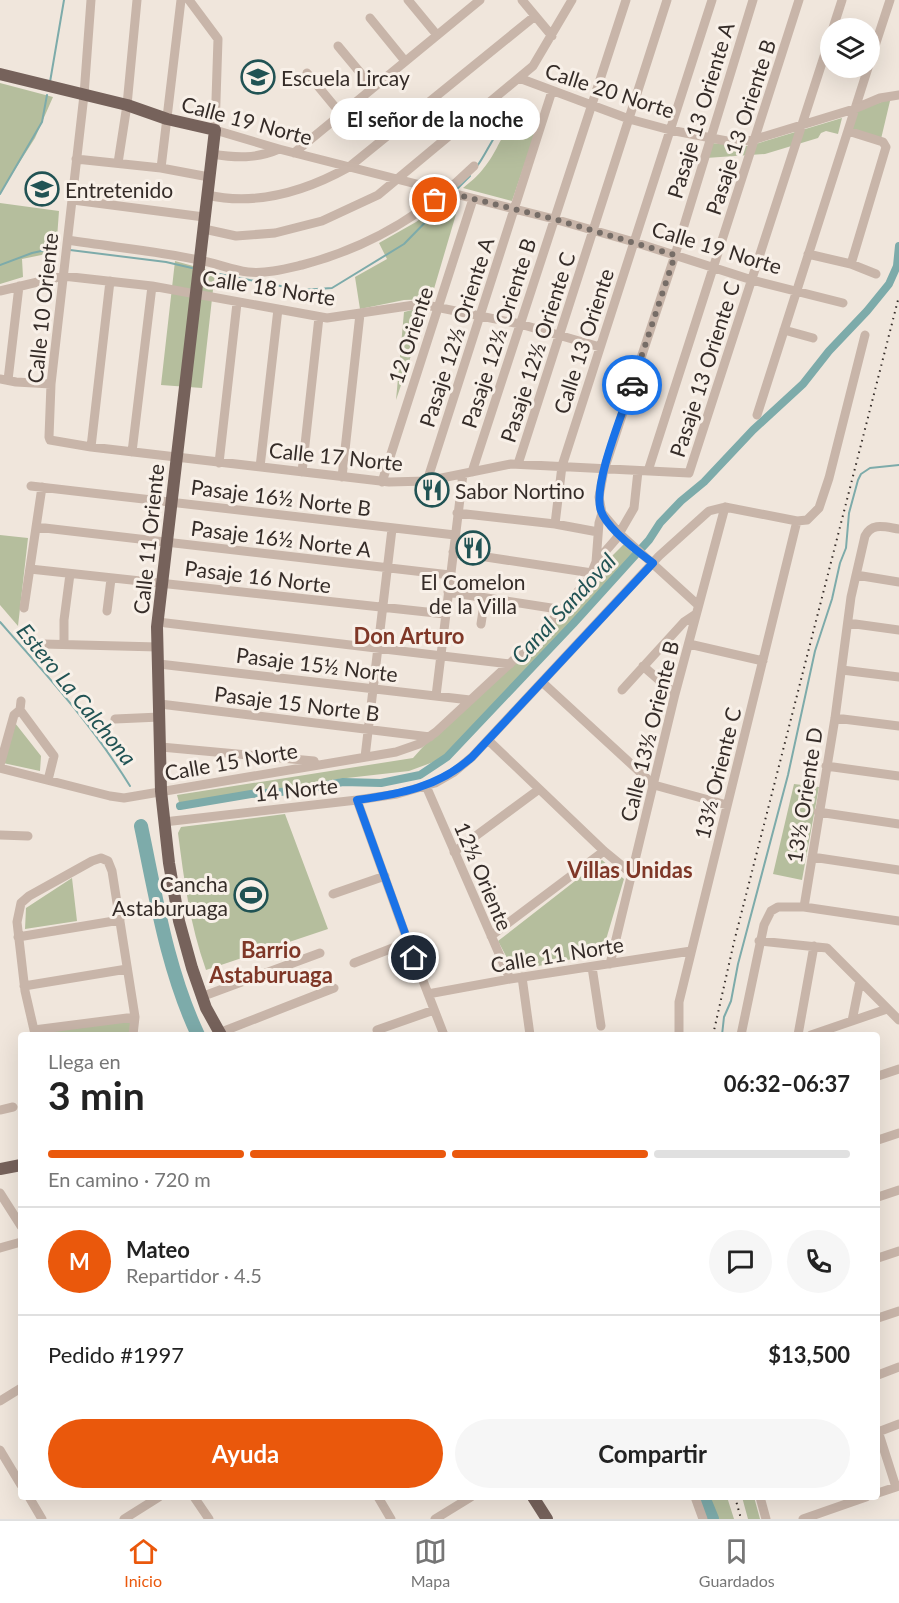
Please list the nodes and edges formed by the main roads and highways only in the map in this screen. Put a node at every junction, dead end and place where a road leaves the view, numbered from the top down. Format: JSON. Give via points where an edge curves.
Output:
{"nodes":[{"id":1,"x":0,"y":74,"type":"edge"},
{"id":2,"x":215,"y":130,"type":"joint"},
{"id":3,"x":219,"y":1032,"type":"edge"},
{"id":4,"x":18,"y":1165,"type":"edge"},
{"id":5,"x":0,"y":1168,"type":"edge"},
{"id":6,"x":535,"y":1500,"type":"edge"},
{"id":7,"x":547,"y":1519,"type":"edge"}],
"edges":[{"from":1,"to":2,"type":"main road","name":"Calle 19 Norte"},
{"from":2,"to":3,"type":"main road","name":"Calle 11 Oriente","via":[[158,647],[164,822],[180,921],[201,997]]},
{"from":4,"to":5,"type":"main road"},
{"from":6,"to":7,"type":"main road"}]}
